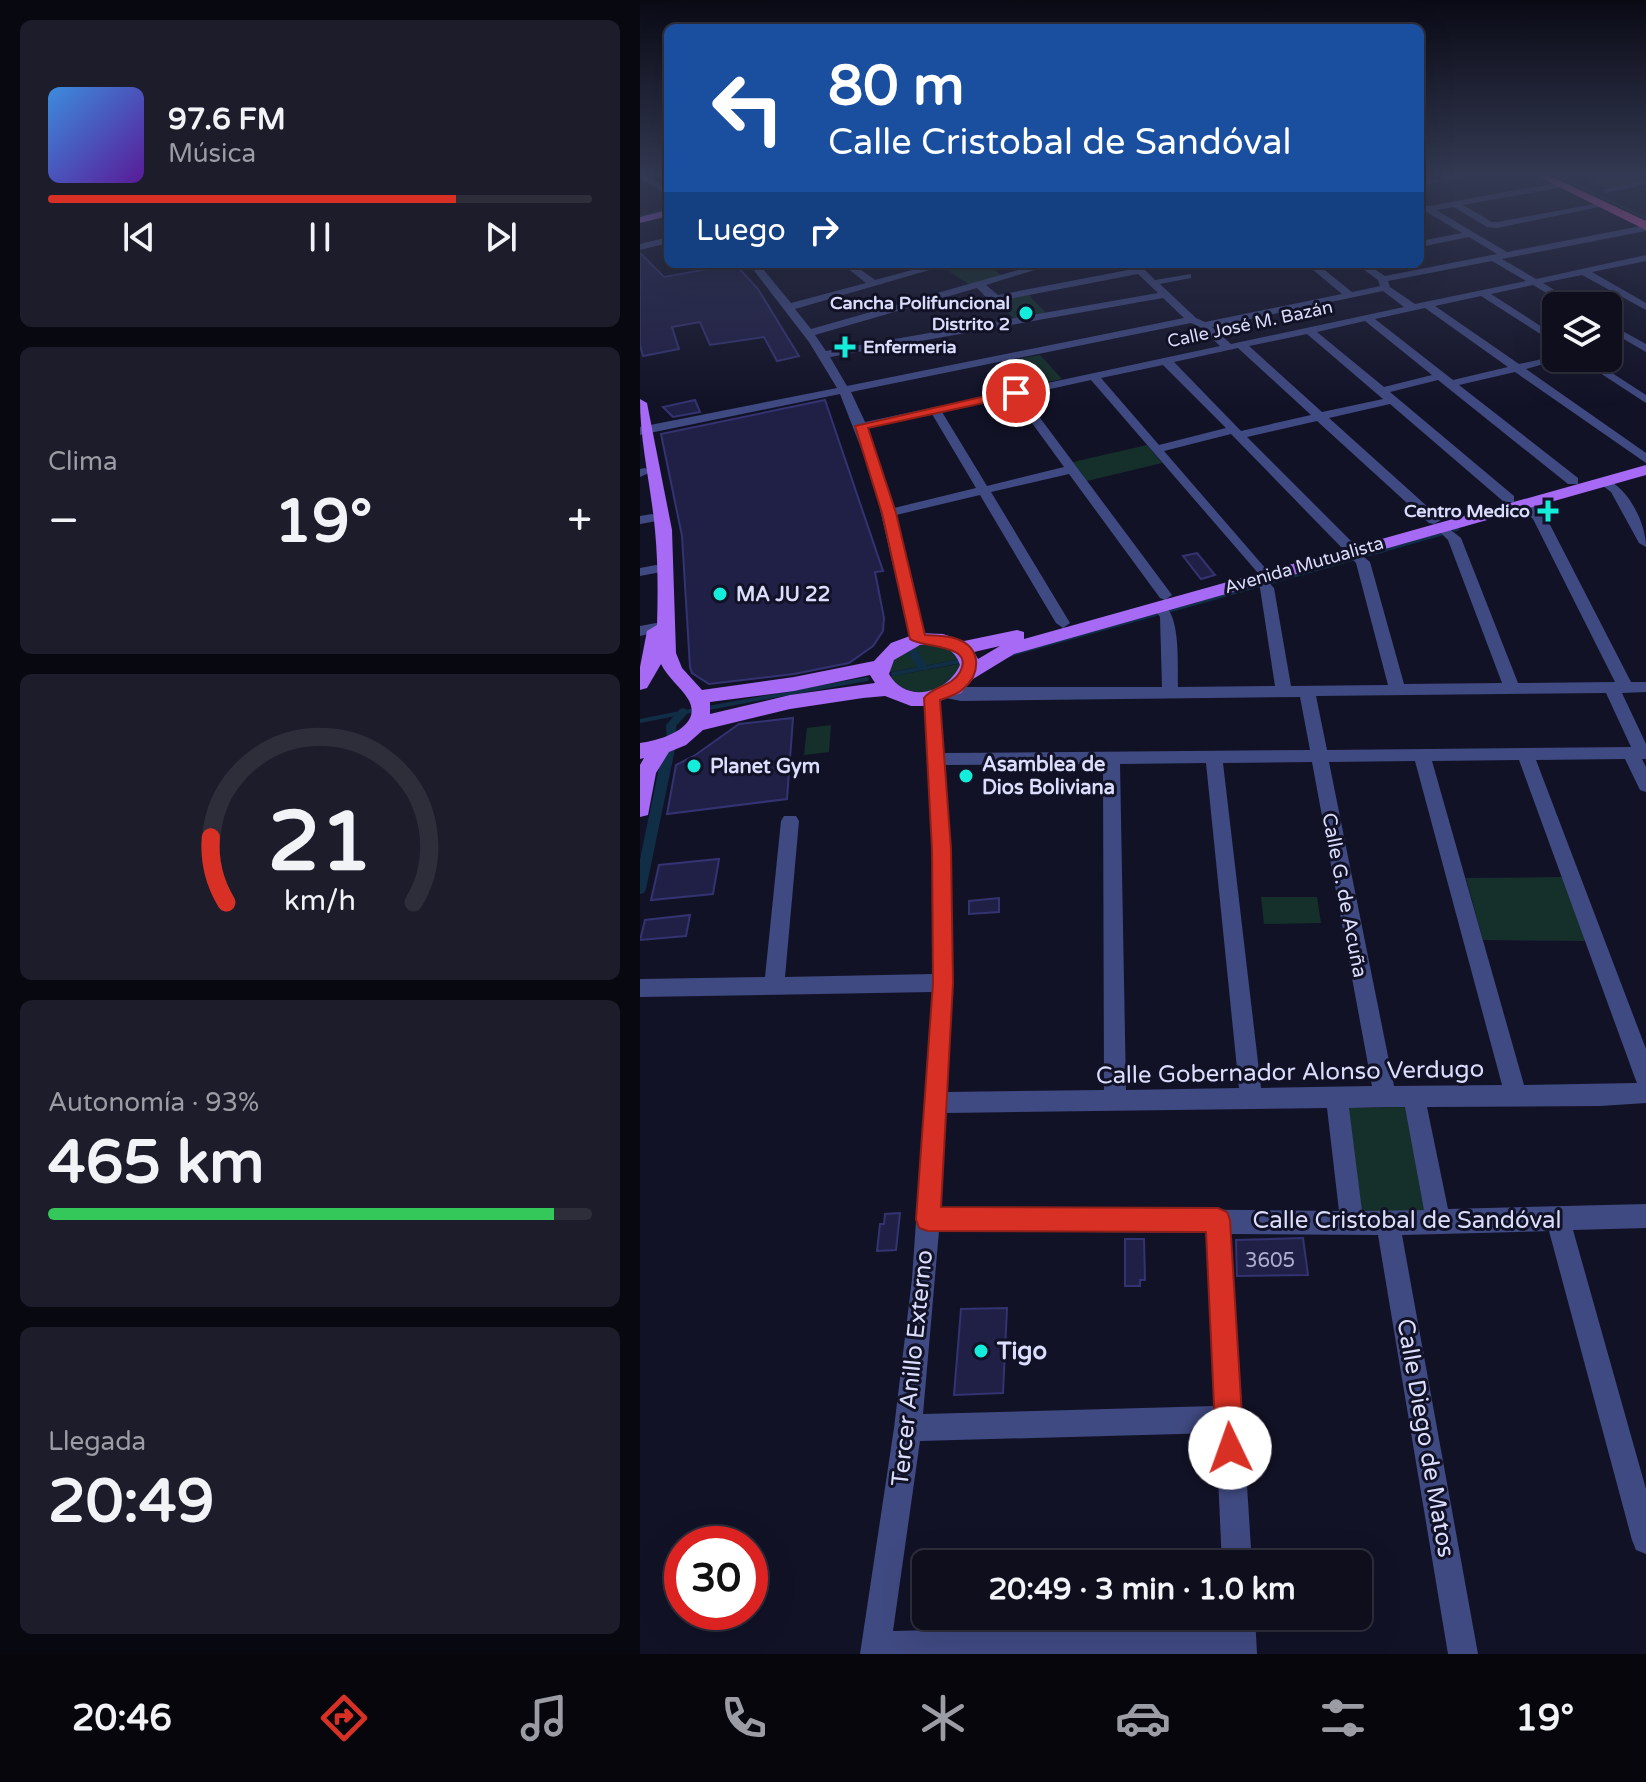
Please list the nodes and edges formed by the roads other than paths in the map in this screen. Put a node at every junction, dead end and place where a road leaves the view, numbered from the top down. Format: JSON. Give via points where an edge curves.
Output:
{"nodes":[{"id":1,"x":1492,"y":251,"type":"edge"},
{"id":2,"x":1533,"y":251,"type":"edge"},
{"id":3,"x":1501,"y":258,"type":"junction"},
{"id":4,"x":1646,"y":258,"type":"edge"},
{"id":5,"x":1632,"y":261,"type":"junction"},
{"id":6,"x":757,"y":268,"type":"edge"},
{"id":7,"x":852,"y":268,"type":"edge"},
{"id":8,"x":919,"y":268,"type":"edge"},
{"id":9,"x":1035,"y":268,"type":"edge"},
{"id":10,"x":1132,"y":268,"type":"edge"},
{"id":11,"x":1137,"y":268,"type":"edge"},
{"id":12,"x":1316,"y":268,"type":"edge"},
{"id":13,"x":1366,"y":268,"type":"edge"},
{"id":14,"x":1646,"y":268,"type":"edge"},
{"id":15,"x":950,"y":270,"type":"edge"},
{"id":16,"x":1583,"y":271,"type":"junction"},
{"id":17,"x":1188,"y":276,"type":"dead end"},
{"id":18,"x":1534,"y":282,"type":"junction"},
{"id":19,"x":1153,"y":283,"type":"junction"},
{"id":20,"x":1384,"y":283,"type":"junction"},
{"id":21,"x":873,"y":284,"type":"junction"},
{"id":22,"x":976,"y":285,"type":"junction"},
{"id":23,"x":1551,"y":292,"type":"edge"},
{"id":24,"x":1483,"y":293,"type":"junction"},
{"id":25,"x":1165,"y":295,"type":"junction"},
{"id":26,"x":1350,"y":295,"type":"junction"},
{"id":27,"x":1427,"y":305,"type":"junction"},
{"id":28,"x":1299,"y":306,"type":"junction"},
{"id":29,"x":790,"y":307,"type":"junction"},
{"id":30,"x":1646,"y":307,"type":"edge"},
{"id":31,"x":1413,"y":308,"type":"junction"},
{"id":32,"x":1367,"y":318,"type":"junction"},
{"id":33,"x":1192,"y":320,"type":"junction"},
{"id":34,"x":1204,"y":325,"type":"junction"},
{"id":35,"x":1324,"y":327,"type":"junction"},
{"id":36,"x":1309,"y":330,"type":"junction"},
{"id":37,"x":1542,"y":332,"type":"edge"},
{"id":38,"x":809,"y":333,"type":"junction"},
{"id":39,"x":1043,"y":334,"type":"junction"},
{"id":40,"x":1622,"y":334,"type":"edge"},
{"id":41,"x":1235,"y":346,"type":"junction"},
{"id":42,"x":1646,"y":349,"type":"edge"},
{"id":43,"x":823,"y":355,"type":"junction"},
{"id":44,"x":1166,"y":361,"type":"junction"},
{"id":45,"x":1542,"y":362,"type":"edge"},
{"id":46,"x":1517,"y":368,"type":"junction"},
{"id":47,"x":1603,"y":372,"type":"edge"},
{"id":48,"x":1093,"y":376,"type":"junction"},
{"id":49,"x":1446,"y":380,"type":"junction"},
{"id":50,"x":844,"y":391,"type":"junction"},
{"id":51,"x":1382,"y":391,"type":"junction"},
{"id":52,"x":1016,"y":393,"type":"junction"},
{"id":53,"x":1392,"y":400,"type":"junction"},
{"id":54,"x":1646,"y":400,"type":"edge"},
{"id":55,"x":640,"y":403,"type":"edge"},
{"id":56,"x":935,"y":410,"type":"junction"},
{"id":57,"x":1321,"y":417,"type":"junction"},
{"id":58,"x":861,"y":426,"type":"junction"},
{"id":59,"x":642,"y":432,"type":"edge"},
{"id":60,"x":1236,"y":432,"type":"junction"},
{"id":61,"x":1156,"y":449,"type":"junction"},
{"id":62,"x":1646,"y":459,"type":"edge"},
{"id":63,"x":1073,"y":469,"type":"junction"},
{"id":64,"x":1646,"y":470,"type":"edge"},
{"id":65,"x":643,"y":472,"type":"edge"},
{"id":66,"x":1573,"y":481,"type":"junction"},
{"id":67,"x":1604,"y":482,"type":"junction"},
{"id":68,"x":983,"y":491,"type":"junction"},
{"id":69,"x":1517,"y":502,"type":"junction"},
{"id":70,"x":889,"y":513,"type":"junction"},
{"id":71,"x":646,"y":519,"type":"edge"},
{"id":72,"x":1438,"y":524,"type":"junction"},
{"id":73,"x":1646,"y":543,"type":"edge"},
{"id":74,"x":1349,"y":548,"type":"junction"},
{"id":75,"x":648,"y":570,"type":"edge"},
{"id":76,"x":1259,"y":573,"type":"junction"},
{"id":77,"x":1162,"y":600,"type":"junction"},
{"id":78,"x":1063,"y":623,"type":"junction"},
{"id":79,"x":648,"y":629,"type":"edge"},
{"id":80,"x":918,"y":639,"type":"junction"},
{"id":81,"x":962,"y":648,"type":"junction"},
{"id":82,"x":880,"y":666,"type":"junction"},
{"id":83,"x":968,"y":674,"type":"junction"},
{"id":84,"x":640,"y":683,"type":"edge"},
{"id":85,"x":1618,"y":687,"type":"junction"},
{"id":86,"x":1646,"y":687,"type":"edge"},
{"id":87,"x":640,"y":689,"type":"edge"},
{"id":88,"x":888,"y":689,"type":"junction"},
{"id":89,"x":1512,"y":689,"type":"junction"},
{"id":90,"x":1284,"y":691,"type":"junction"},
{"id":91,"x":1307,"y":691,"type":"junction"},
{"id":92,"x":1398,"y":691,"type":"junction"},
{"id":93,"x":694,"y":693,"type":"junction"},
{"id":94,"x":1170,"y":693,"type":"junction"},
{"id":95,"x":939,"y":695,"type":"junction"},
{"id":96,"x":695,"y":725,"type":"junction"},
{"id":97,"x":650,"y":749,"type":"edge"},
{"id":98,"x":1639,"y":753,"type":"edge"},
{"id":99,"x":1525,"y":754,"type":"junction"},
{"id":100,"x":1317,"y":755,"type":"junction"},
{"id":101,"x":1422,"y":755,"type":"junction"},
{"id":102,"x":1214,"y":757,"type":"junction"},
{"id":103,"x":1111,"y":758,"type":"junction"},
{"id":104,"x":936,"y":759,"type":"junction"},
{"id":105,"x":1646,"y":785,"type":"edge"},
{"id":106,"x":640,"y":809,"type":"edge"},
{"id":107,"x":790,"y":821,"type":"dead end"},
{"id":108,"x":943,"y":983,"type":"junction"},
{"id":109,"x":774,"y":987,"type":"junction"},
{"id":110,"x":640,"y":988,"type":"edge"},
{"id":111,"x":1646,"y":1078,"type":"edge"},
{"id":112,"x":1646,"y":1093,"type":"edge"},
{"id":113,"x":1516,"y":1095,"type":"junction"},
{"id":114,"x":1385,"y":1098,"type":"junction"},
{"id":115,"x":1414,"y":1098,"type":"junction"},
{"id":116,"x":1337,"y":1099,"type":"junction"},
{"id":117,"x":1251,"y":1100,"type":"junction"},
{"id":118,"x":1115,"y":1101,"type":"junction"},
{"id":119,"x":935,"y":1103,"type":"junction"},
{"id":120,"x":1646,"y":1216,"type":"edge"},
{"id":121,"x":928,"y":1219,"type":"junction"},
{"id":122,"x":1558,"y":1219,"type":"junction"},
{"id":123,"x":1218,"y":1220,"type":"junction"},
{"id":124,"x":1438,"y":1221,"type":"junction"},
{"id":125,"x":1352,"y":1223,"type":"junction"},
{"id":126,"x":1388,"y":1223,"type":"junction"},
{"id":127,"x":1228,"y":1419,"type":"junction"},
{"id":128,"x":908,"y":1428,"type":"junction"},
{"id":129,"x":1646,"y":1540,"type":"edge"},
{"id":130,"x":1236,"y":1550,"type":"edge"},
{"id":131,"x":1241,"y":1636,"type":"edge"},
{"id":132,"x":876,"y":1651,"type":"edge"},
{"id":133,"x":1463,"y":1654,"type":"edge"}],
"edges":[{"from":1,"to":3,"type":"street"},
{"from":2,"to":3,"type":"street"},
{"from":3,"to":18,"type":"street"},
{"from":3,"to":20,"type":"street"},
{"from":4,"to":5,"type":"street","name":"Calle José M. Bazán"},
{"from":5,"to":14,"type":"street"},
{"from":5,"to":16,"type":"street","name":"Calle José M. Bazán"},
{"from":6,"to":29,"type":"street"},
{"from":7,"to":21,"type":"street"},
{"from":8,"to":21,"type":"street"},
{"from":9,"to":22,"type":"street"},
{"from":10,"to":22,"type":"street","via":[[998,298]]},
{"from":11,"to":19,"type":"street"},
{"from":12,"to":26,"type":"street"},
{"from":13,"to":20,"type":"street"},
{"from":15,"to":22,"type":"street"},
{"from":16,"to":18,"type":"street","name":"Calle José M. Bazán"},
{"from":16,"to":30,"type":"street"},
{"from":17,"to":19,"type":"street"},
{"from":18,"to":23,"type":"street"},
{"from":18,"to":24,"type":"street","name":"Calle José M. Bazán"},
{"from":19,"to":25,"type":"street"},
{"from":20,"to":26,"type":"street"},
{"from":20,"to":31,"type":"street"},
{"from":21,"to":29,"type":"street"},
{"from":22,"to":38,"type":"street"},
{"from":24,"to":27,"type":"street","name":"Calle José M. Bazán"},
{"from":24,"to":37,"type":"street"},
{"from":25,"to":33,"type":"street"},
{"from":25,"to":39,"type":"street"},
{"from":26,"to":28,"type":"street"},
{"from":27,"to":31,"type":"street","name":"Calle José M. Bazán"},
{"from":27,"to":46,"type":"street"},
{"from":28,"to":34,"type":"street"},
{"from":28,"to":35,"type":"street"},
{"from":29,"to":38,"type":"street"},
{"from":31,"to":32,"type":"street","name":"Calle José M. Bazán"},
{"from":32,"to":35,"type":"street","name":"Calle José M. Bazán"},
{"from":32,"to":49,"type":"street"},
{"from":33,"to":34,"type":"street"},
{"from":33,"to":39,"type":"street"},
{"from":34,"to":41,"type":"street"},
{"from":35,"to":36,"type":"street","name":"Calle José M. Bazán"},
{"from":36,"to":41,"type":"street","name":"Calle José M. Bazán"},
{"from":36,"to":51,"type":"street"},
{"from":38,"to":43,"type":"street"},
{"from":39,"to":43,"type":"street","via":[[991,324]]},
{"from":39,"to":50,"type":"street"},
{"from":40,"to":42,"type":"street"},
{"from":41,"to":44,"type":"street","name":"Calle José M. Bazán"},
{"from":41,"to":57,"type":"street"},
{"from":43,"to":50,"type":"street"},
{"from":44,"to":48,"type":"street","name":"Calle José M. Bazán"},
{"from":44,"to":60,"type":"street"},
{"from":45,"to":46,"type":"street"},
{"from":46,"to":49,"type":"street"},
{"from":46,"to":62,"type":"street"},
{"from":47,"to":54,"type":"street"},
{"from":48,"to":52,"type":"street","name":"Calle José M. Bazán"},
{"from":48,"to":61,"type":"street"},
{"from":49,"to":51,"type":"street"},
{"from":49,"to":66,"type":"street"},
{"from":50,"to":58,"type":"street"},
{"from":50,"to":59,"type":"street"},
{"from":51,"to":53,"type":"street"},
{"from":52,"to":56,"type":"street","name":"Calle José M. Bazán"},
{"from":52,"to":63,"type":"street"},
{"from":53,"to":57,"type":"street"},
{"from":53,"to":69,"type":"street"},
{"from":55,"to":59,"type":"main road"},
{"from":56,"to":58,"type":"street","name":"Calle José M. Bazán"},
{"from":56,"to":68,"type":"street"},
{"from":57,"to":60,"type":"street"},
{"from":57,"to":72,"type":"street"},
{"from":58,"to":70,"type":"street"},
{"from":59,"to":65,"type":"main road"},
{"from":59,"to":93,"type":"main road","via":[[656,472],[667,572],[667,654],[677,679]]},
{"from":60,"to":61,"type":"street"},
{"from":60,"to":74,"type":"street"},
{"from":61,"to":76,"type":"street"},
{"from":62,"to":66,"type":"main road","name":"Avenida Mutualista"},
{"from":63,"to":68,"type":"street"},
{"from":63,"to":77,"type":"street"},
{"from":64,"to":67,"type":"main road","name":"Avenida Mutualista"},
{"from":65,"to":71,"type":"main road"},
{"from":66,"to":69,"type":"main road","name":"Avenida Mutualista"},
{"from":67,"to":69,"type":"main road","name":"Avenida Mutualista"},
{"from":67,"to":73,"type":"street","via":[[1616,490]]},
{"from":68,"to":70,"type":"street"},
{"from":68,"to":78,"type":"street"},
{"from":69,"to":72,"type":"main road","name":"Avenida Mutualista"},
{"from":69,"to":72,"type":"main road","name":"Avenida Mutualista","via":[[1482,517]]},
{"from":69,"to":85,"type":"street","via":[[1539,517]]},
{"from":70,"to":80,"type":"street"},
{"from":71,"to":75,"type":"main road"},
{"from":72,"to":74,"type":"main road","name":"Avenida Mutualista"},
{"from":72,"to":89,"type":"street","via":[[1454,538]]},
{"from":74,"to":76,"type":"main road","name":"Avenida Mutualista"},
{"from":74,"to":92,"type":"street","via":[[1363,562]]},
{"from":75,"to":79,"type":"main road"},
{"from":76,"to":77,"type":"main road","name":"Avenida Mutualista"},
{"from":76,"to":90,"type":"street","via":[[1267,588]]},
{"from":77,"to":78,"type":"main road","name":"Avenida Mutualista"},
{"from":77,"to":83,"type":"main road","name":"Avenida Mutualista","via":[[1007,650]]},
{"from":77,"to":94,"type":"street"},
{"from":78,"to":81,"type":"main road","name":"Avenida Mutualista"},
{"from":79,"to":84,"type":"main road","via":[[651,665]]},
{"from":80,"to":81,"type":"main road","via":[[943,639]]},
{"from":80,"to":82,"type":"main road","via":[[894,649]]},
{"from":81,"to":83,"type":"main road","via":[[968,656]]},
{"from":82,"to":88,"type":"main road"},
{"from":82,"to":93,"type":"main road","via":[[794,684]]},
{"from":83,"to":95,"type":"main road"},
{"from":85,"to":86,"type":"street"},
{"from":85,"to":89,"type":"street"},
{"from":85,"to":98,"type":"street"},
{"from":87,"to":93,"type":"main road","via":[[660,685]]},
{"from":88,"to":95,"type":"main road","via":[[907,698]]},
{"from":88,"to":96,"type":"main road","via":[[835,693]]},
{"from":89,"to":92,"type":"street"},
{"from":90,"to":91,"type":"street"},
{"from":90,"to":94,"type":"street"},
{"from":91,"to":92,"type":"street"},
{"from":91,"to":100,"type":"street","name":"Calle G. de Acuña"},
{"from":93,"to":96,"type":"main road","via":[[701,710]]},
{"from":94,"to":95,"type":"street"},
{"from":95,"to":104,"type":"street","name":"Tercer Anillo Externo"},
{"from":96,"to":97,"type":"main road","via":[[675,742]]},
{"from":97,"to":106,"type":"main road"},
{"from":98,"to":99,"type":"street"},
{"from":98,"to":105,"type":"street"},
{"from":99,"to":101,"type":"street"},
{"from":99,"to":111,"type":"street"},
{"from":100,"to":101,"type":"street"},
{"from":100,"to":102,"type":"street"},
{"from":100,"to":114,"type":"street","name":"Calle G. de Acuña"},
{"from":101,"to":113,"type":"street"},
{"from":102,"to":103,"type":"street"},
{"from":102,"to":117,"type":"street"},
{"from":103,"to":104,"type":"street"},
{"from":103,"to":118,"type":"street"},
{"from":104,"to":108,"type":"street","name":"Tercer Anillo Externo"},
{"from":107,"to":109,"type":"street"},
{"from":108,"to":109,"type":"street"},
{"from":108,"to":119,"type":"street","name":"Tercer Anillo Externo"},
{"from":109,"to":110,"type":"street"},
{"from":112,"to":113,"type":"street","name":"Calle Gobernador Alonso Verdugo"},
{"from":113,"to":115,"type":"street","name":"Calle Gobernador Alonso Verdugo"},
{"from":114,"to":115,"type":"street","name":"Calle Gobernador Alonso Verdugo"},
{"from":114,"to":116,"type":"street","name":"Calle Gobernador Alonso Verdugo"},
{"from":115,"to":124,"type":"street"},
{"from":116,"to":117,"type":"street","name":"Calle Gobernador Alonso Verdugo"},
{"from":116,"to":125,"type":"street"},
{"from":117,"to":118,"type":"street","name":"Calle Gobernador Alonso Verdugo"},
{"from":118,"to":119,"type":"street","name":"Calle Gobernador Alonso Verdugo"},
{"from":119,"to":121,"type":"street","name":"Tercer Anillo Externo"},
{"from":120,"to":122,"type":"street","name":"Calle Cristobal de Sandóval"},
{"from":121,"to":123,"type":"street","name":"Calle Cristobal de Sandóval"},
{"from":121,"to":128,"type":"street","name":"Tercer Anillo Externo"},
{"from":122,"to":124,"type":"street","name":"Calle Cristobal de Sandóval"},
{"from":122,"to":129,"type":"street"},
{"from":123,"to":125,"type":"street","name":"Calle Cristobal de Sandóval"},
{"from":123,"to":127,"type":"street"},
{"from":124,"to":126,"type":"street","name":"Calle Cristobal de Sandóval"},
{"from":125,"to":126,"type":"street","name":"Calle Cristobal de Sandóval"},
{"from":126,"to":133,"type":"street","name":"Calle Diego de Matos"},
{"from":127,"to":128,"type":"street"},
{"from":127,"to":130,"type":"street"},
{"from":128,"to":132,"type":"street","name":"Tercer Anillo Externo"},
{"from":131,"to":132,"type":"street"}]}
